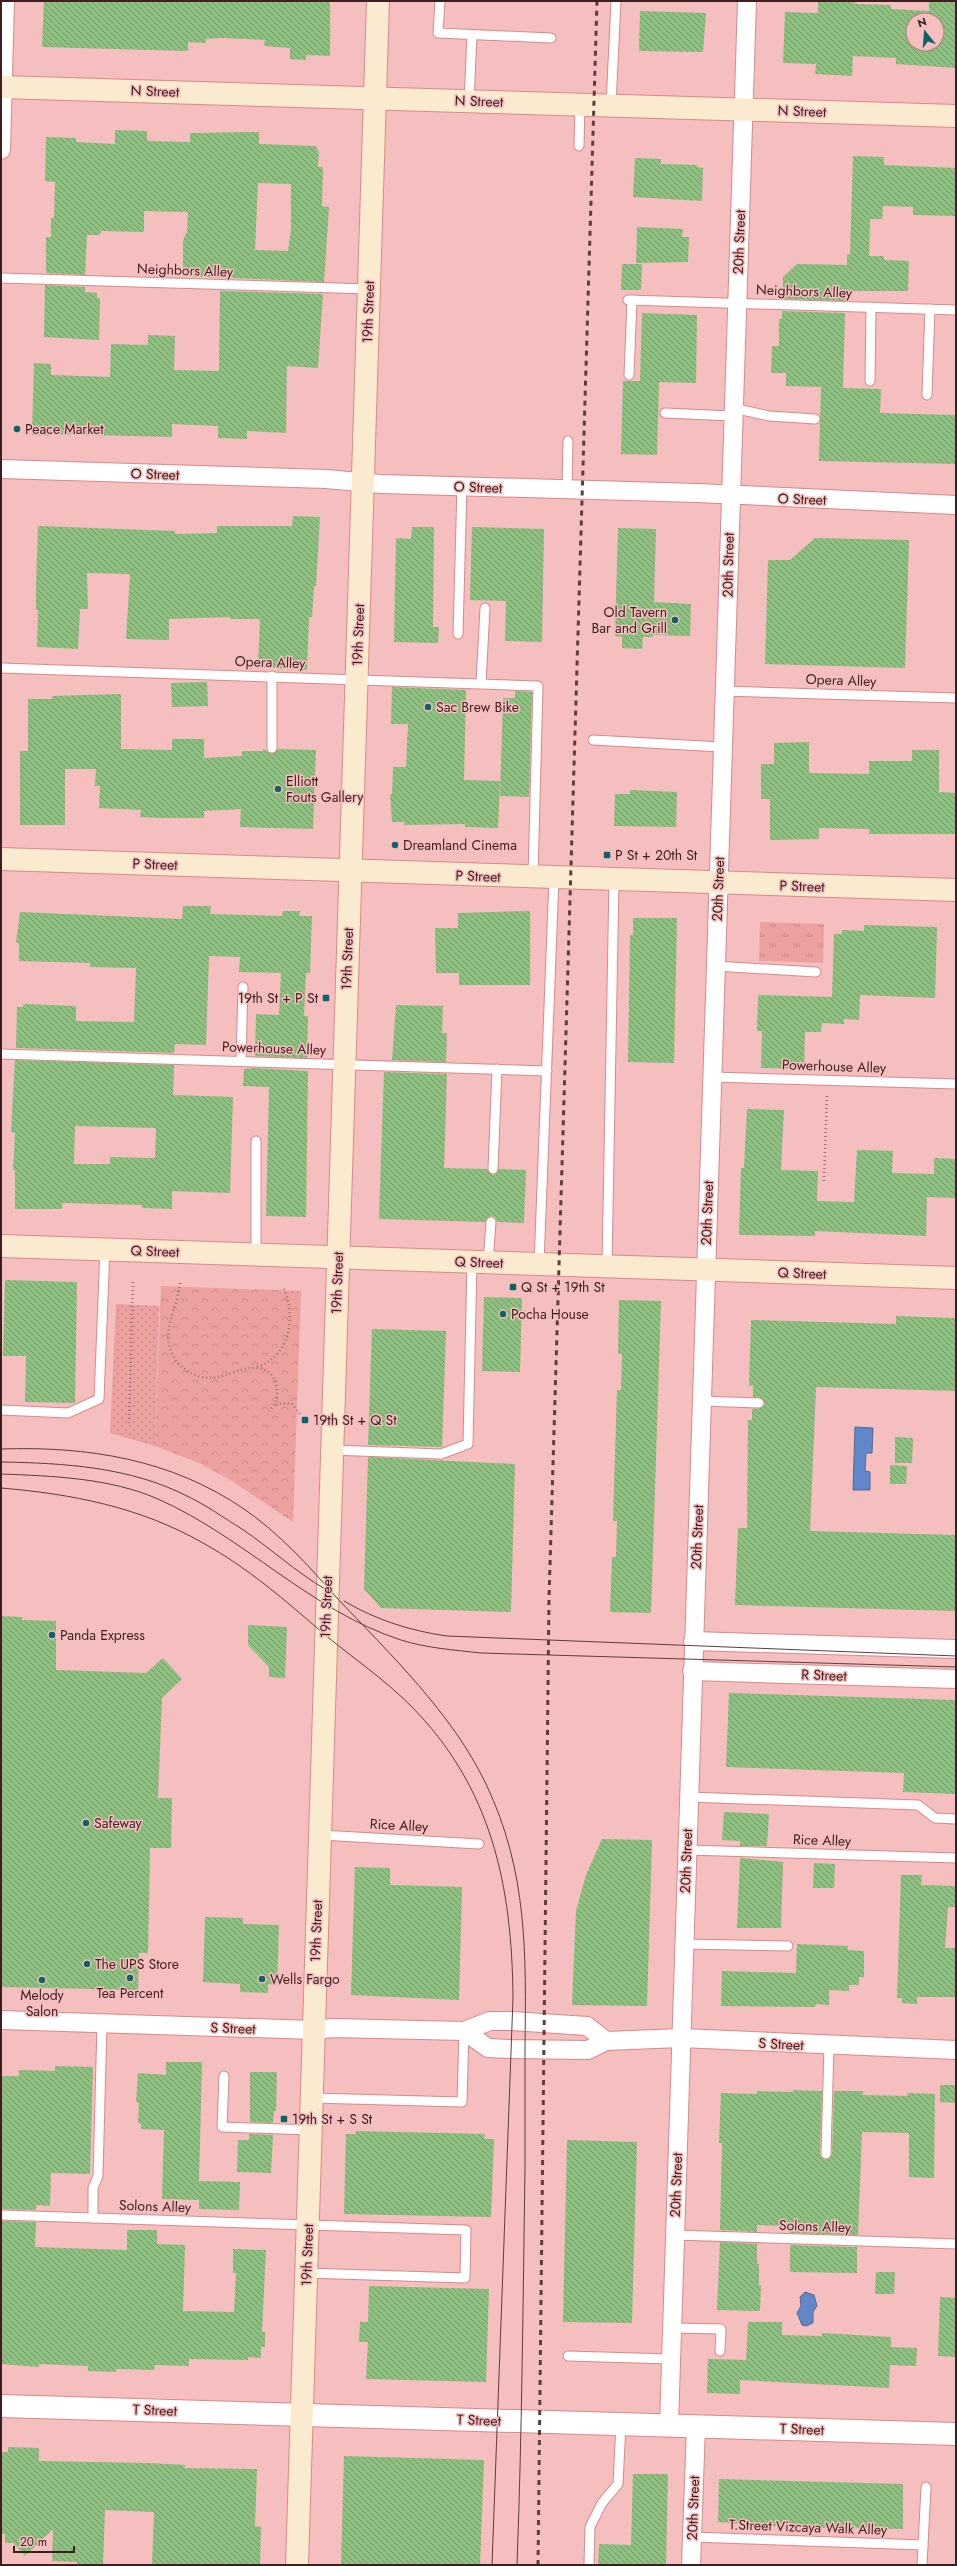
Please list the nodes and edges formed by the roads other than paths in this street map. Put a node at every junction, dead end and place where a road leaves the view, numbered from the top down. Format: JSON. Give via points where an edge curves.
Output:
{"nodes":[{"id":1,"x":5,"y":1,"type":"edge"},
{"id":2,"x":378,"y":1,"type":"edge"},
{"id":3,"x":440,"y":1,"type":"edge"},
{"id":4,"x":616,"y":1,"type":"edge"},
{"id":5,"x":747,"y":1,"type":"edge"},
{"id":6,"x":472,"y":35,"type":"junction"},
{"id":7,"x":551,"y":38,"type":"dead end"},
{"id":8,"x":2,"y":87,"type":"edge"},
{"id":9,"x":376,"y":98,"type":"junction"},
{"id":10,"x":469,"y":101,"type":"junction"},
{"id":11,"x":580,"y":104,"type":"junction"},
{"id":12,"x":611,"y":105,"type":"junction"},
{"id":13,"x":743,"y":109,"type":"junction"},
{"id":14,"x":956,"y":116,"type":"edge"},
{"id":15,"x":579,"y":146,"type":"dead end"},
{"id":16,"x":1,"y":150,"type":"edge"},
{"id":17,"x":1,"y":278,"type":"edge"},
{"id":18,"x":369,"y":289,"type":"junction"},
{"id":19,"x":737,"y":303,"type":"junction"},
{"id":20,"x":871,"y":307,"type":"junction"},
{"id":21,"x":930,"y":309,"type":"junction"},
{"id":22,"x":956,"y":310,"type":"edge"},
{"id":23,"x":629,"y":375,"type":"dead end"},
{"id":24,"x":870,"y":381,"type":"dead end"},
{"id":25,"x":927,"y":396,"type":"dead end"},
{"id":26,"x":732,"y":412,"type":"junction"},
{"id":27,"x":665,"y":413,"type":"dead end"},
{"id":28,"x":815,"y":419,"type":"dead end"},
{"id":29,"x":568,"y":441,"type":"dead end"},
{"id":30,"x":1,"y":469,"type":"edge"},
{"id":31,"x":363,"y":483,"type":"junction"},
{"id":32,"x":462,"y":486,"type":"junction"},
{"id":33,"x":567,"y":490,"type":"junction"},
{"id":34,"x":730,"y":496,"type":"junction"},
{"id":35,"x":956,"y":505,"type":"edge"},
{"id":36,"x":485,"y":608,"type":"dead end"},
{"id":37,"x":458,"y":634,"type":"dead end"},
{"id":38,"x":1,"y":668,"type":"edge"},
{"id":39,"x":272,"y":676,"type":"junction"},
{"id":40,"x":357,"y":678,"type":"junction"},
{"id":41,"x":481,"y":683,"type":"junction"},
{"id":42,"x":724,"y":691,"type":"junction"},
{"id":43,"x":956,"y":698,"type":"edge"},
{"id":44,"x":593,"y":740,"type":"dead end"},
{"id":45,"x":272,"y":748,"type":"dead end"},
{"id":46,"x":722,"y":748,"type":"junction"},
{"id":47,"x":1,"y":859,"type":"edge"},
{"id":48,"x":350,"y":872,"type":"junction"},
{"id":49,"x":544,"y":878,"type":"junction"},
{"id":50,"x":614,"y":880,"type":"junction"},
{"id":51,"x":718,"y":883,"type":"junction"},
{"id":52,"x":956,"y":890,"type":"edge"},
{"id":53,"x":716,"y":966,"type":"junction"},
{"id":54,"x":816,"y":972,"type":"dead end"},
{"id":55,"x":243,"y":987,"type":"dead end"},
{"id":56,"x":1,"y":1054,"type":"edge"},
{"id":57,"x":241,"y":1061,"type":"junction"},
{"id":58,"x":344,"y":1064,"type":"junction"},
{"id":59,"x":497,"y":1069,"type":"junction"},
{"id":60,"x":547,"y":1071,"type":"junction"},
{"id":61,"x":712,"y":1077,"type":"junction"},
{"id":62,"x":956,"y":1084,"type":"edge"},
{"id":63,"x":256,"y":1141,"type":"dead end"},
{"id":64,"x":493,"y":1169,"type":"dead end"},
{"id":65,"x":491,"y":1222,"type":"dead end"},
{"id":66,"x":1,"y":1246,"type":"edge"},
{"id":67,"x":105,"y":1249,"type":"junction"},
{"id":68,"x":256,"y":1254,"type":"junction"},
{"id":69,"x":337,"y":1257,"type":"junction"},
{"id":70,"x":480,"y":1262,"type":"junction"},
{"id":71,"x":539,"y":1264,"type":"junction"},
{"id":72,"x":607,"y":1266,"type":"junction"},
{"id":73,"x":706,"y":1269,"type":"junction"},
{"id":74,"x":956,"y":1278,"type":"edge"},
{"id":75,"x":701,"y":1401,"type":"junction"},
{"id":76,"x":759,"y":1403,"type":"dead end"},
{"id":77,"x":1,"y":1410,"type":"edge"},
{"id":78,"x":331,"y":1450,"type":"junction"},
{"id":79,"x":693,"y":1641,"type":"junction"},
{"id":80,"x":956,"y":1649,"type":"edge"},
{"id":81,"x":692,"y":1671,"type":"junction"},
{"id":82,"x":956,"y":1679,"type":"edge"},
{"id":83,"x":688,"y":1797,"type":"junction"},
{"id":84,"x":956,"y":1819,"type":"edge"},
{"id":85,"x":319,"y":1835,"type":"junction"},
{"id":86,"x":478,"y":1844,"type":"dead end"},
{"id":87,"x":687,"y":1850,"type":"junction"},
{"id":88,"x":956,"y":1858,"type":"edge"},
{"id":89,"x":684,"y":1944,"type":"junction"},
{"id":90,"x":788,"y":1946,"type":"dead end"},
{"id":91,"x":1,"y":2020,"type":"edge"},
{"id":92,"x":102,"y":2023,"type":"junction"},
{"id":93,"x":313,"y":2030,"type":"junction"},
{"id":94,"x":464,"y":2031,"type":"junction"},
{"id":95,"x":680,"y":2038,"type":"junction"},
{"id":96,"x":606,"y":2041,"type":"junction"},
{"id":97,"x":828,"y":2046,"type":"junction"},
{"id":98,"x":956,"y":2050,"type":"edge"},
{"id":99,"x":224,"y":2076,"type":"dead end"},
{"id":100,"x":312,"y":2098,"type":"junction"},
{"id":101,"x":311,"y":2130,"type":"junction"},
{"id":102,"x":826,"y":2154,"type":"dead end"},
{"id":103,"x":1,"y":2215,"type":"edge"},
{"id":104,"x":93,"y":2218,"type":"junction"},
{"id":105,"x":308,"y":2224,"type":"junction"},
{"id":106,"x":674,"y":2235,"type":"junction"},
{"id":107,"x":956,"y":2244,"type":"edge"},
{"id":108,"x":306,"y":2273,"type":"junction"},
{"id":109,"x":672,"y":2328,"type":"junction"},
{"id":110,"x":720,"y":2351,"type":"dead end"},
{"id":111,"x":568,"y":2356,"type":"dead end"},
{"id":112,"x":671,"y":2359,"type":"junction"},
{"id":113,"x":1,"y":2406,"type":"edge"},
{"id":114,"x":301,"y":2414,"type":"junction"},
{"id":115,"x":621,"y":2424,"type":"junction"},
{"id":116,"x":668,"y":2425,"type":"junction"},
{"id":117,"x":696,"y":2426,"type":"junction"},
{"id":118,"x":956,"y":2434,"type":"edge"},
{"id":119,"x":926,"y":2487,"type":"dead end"},
{"id":120,"x":692,"y":2537,"type":"junction"},
{"id":121,"x":923,"y":2545,"type":"junction"},
{"id":122,"x":297,"y":2565,"type":"edge"},
{"id":123,"x":589,"y":2565,"type":"edge"},
{"id":124,"x":692,"y":2565,"type":"edge"},
{"id":125,"x":922,"y":2565,"type":"edge"}],
"edges":[{"from":1,"to":8,"type":"street"},
{"from":2,"to":9,"type":"main road","name":"19th Street"},
{"from":3,"to":6,"type":"lane","via":[[438,34]]},
{"from":4,"to":12,"type":"lane"},
{"from":5,"to":13,"type":"street","name":"20th Street"},
{"from":6,"to":7,"type":"lane"},
{"from":6,"to":10,"type":"lane"},
{"from":8,"to":9,"type":"main road","name":"N Street"},
{"from":8,"to":16,"type":"street"},
{"from":9,"to":10,"type":"main road","name":"N Street"},
{"from":9,"to":18,"type":"main road","name":"19th Street"},
{"from":10,"to":11,"type":"main road","name":"N Street"},
{"from":11,"to":12,"type":"main road","name":"N Street"},
{"from":11,"to":15,"type":"lane"},
{"from":12,"to":13,"type":"main road","name":"N Street"},
{"from":13,"to":14,"type":"main road","name":"N Street"},
{"from":13,"to":19,"type":"street","name":"20th Street"},
{"from":17,"to":18,"type":"lane","name":"Neighbors Alley"},
{"from":18,"to":31,"type":"main road","name":"19th Street"},
{"from":19,"to":20,"type":"lane","name":"Neighbors Alley"},
{"from":19,"to":23,"type":"lane","name":"Neighbors Alley","via":[[630,300]]},
{"from":19,"to":26,"type":"street","name":"20th Street"},
{"from":20,"to":21,"type":"lane","name":"Neighbors Alley"},
{"from":20,"to":24,"type":"lane"},
{"from":21,"to":22,"type":"lane","name":"Neighbors Alley"},
{"from":21,"to":25,"type":"lane"},
{"from":26,"to":27,"type":"lane"},
{"from":26,"to":28,"type":"lane"},
{"from":26,"to":34,"type":"street","name":"20th Street"},
{"from":29,"to":33,"type":"lane"},
{"from":30,"to":31,"type":"street","name":"O Street","via":[[326,479]]},
{"from":31,"to":32,"type":"street","name":"O Street"},
{"from":31,"to":40,"type":"main road","name":"19th Street"},
{"from":32,"to":33,"type":"street","name":"O Street"},
{"from":32,"to":37,"type":"lane"},
{"from":33,"to":34,"type":"street","name":"O Street"},
{"from":34,"to":35,"type":"street","name":"O Street"},
{"from":34,"to":42,"type":"street","name":"20th Street"},
{"from":36,"to":41,"type":"lane"},
{"from":38,"to":39,"type":"lane","name":"Opera Alley"},
{"from":39,"to":40,"type":"lane","name":"Opera Alley"},
{"from":39,"to":45,"type":"lane"},
{"from":40,"to":41,"type":"lane","name":"Opera Alley"},
{"from":40,"to":48,"type":"main road","name":"19th Street"},
{"from":41,"to":49,"type":"lane","name":"Opera Alley","via":[[538,686]]},
{"from":42,"to":43,"type":"lane","name":"Opera Alley"},
{"from":42,"to":46,"type":"street","name":"20th Street"},
{"from":44,"to":46,"type":"lane"},
{"from":46,"to":51,"type":"street","name":"20th Street"},
{"from":47,"to":48,"type":"main road","name":"P Street"},
{"from":48,"to":49,"type":"main road","name":"P Street"},
{"from":48,"to":58,"type":"main road","name":"19th Street"},
{"from":49,"to":50,"type":"main road","name":"P Street"},
{"from":49,"to":60,"type":"lane"},
{"from":50,"to":51,"type":"main road","name":"P Street"},
{"from":50,"to":72,"type":"lane"},
{"from":51,"to":52,"type":"main road","name":"P Street"},
{"from":51,"to":53,"type":"street","name":"20th Street"},
{"from":53,"to":54,"type":"lane"},
{"from":53,"to":61,"type":"street","name":"20th Street"},
{"from":55,"to":57,"type":"lane"},
{"from":56,"to":57,"type":"lane","name":"Powerhouse Alley"},
{"from":57,"to":58,"type":"lane","name":"Powerhouse Alley"},
{"from":58,"to":59,"type":"lane","name":"Powerhouse Alley"},
{"from":58,"to":69,"type":"main road","name":"19th Street"},
{"from":59,"to":60,"type":"lane","name":"Powerhouse Alley"},
{"from":59,"to":64,"type":"lane"},
{"from":60,"to":71,"type":"lane"},
{"from":61,"to":62,"type":"lane","name":"Powerhouse Alley"},
{"from":61,"to":73,"type":"street","name":"20th Street"},
{"from":63,"to":68,"type":"lane"},
{"from":65,"to":70,"type":"lane"},
{"from":66,"to":67,"type":"main road","name":"Q Street"},
{"from":67,"to":68,"type":"main road","name":"Q Street"},
{"from":67,"to":77,"type":"lane","via":[[100,1399],[68,1413]]},
{"from":68,"to":69,"type":"main road","name":"Q Street"},
{"from":69,"to":70,"type":"main road","name":"Q Street"},
{"from":69,"to":78,"type":"main road","name":"19th Street"},
{"from":70,"to":71,"type":"main road","name":"Q Street"},
{"from":70,"to":78,"type":"lane","via":[[468,1444],[441,1454]]},
{"from":71,"to":72,"type":"main road","name":"Q Street"},
{"from":72,"to":73,"type":"main road","name":"Q Street"},
{"from":73,"to":74,"type":"main road","name":"Q Street"},
{"from":73,"to":75,"type":"street","name":"20th Street"},
{"from":75,"to":76,"type":"lane"},
{"from":75,"to":79,"type":"street","name":"20th Street"},
{"from":78,"to":85,"type":"main road","name":"19th Street"},
{"from":79,"to":80,"type":"street"},
{"from":79,"to":81,"type":"street","name":"20th Street"},
{"from":81,"to":82,"type":"street","name":"R Street"},
{"from":81,"to":83,"type":"street","name":"20th Street"},
{"from":83,"to":84,"type":"lane","via":[[918,1805],[935,1818]]},
{"from":83,"to":87,"type":"street","name":"20th Street"},
{"from":85,"to":86,"type":"lane","name":"Rice Alley"},
{"from":85,"to":93,"type":"main road","name":"19th Street"},
{"from":87,"to":88,"type":"lane","name":"Rice Alley"},
{"from":87,"to":89,"type":"street","name":"20th Street"},
{"from":89,"to":90,"type":"lane"},
{"from":89,"to":95,"type":"street","name":"20th Street"},
{"from":91,"to":92,"type":"street","name":"S Street"},
{"from":92,"to":93,"type":"street","name":"S Street"},
{"from":92,"to":104,"type":"lane","via":[[98,2176],[93,2188]]},
{"from":93,"to":94,"type":"street","name":"S Street","via":[[333,2028]]},
{"from":93,"to":100,"type":"main road","name":"19th Street"},
{"from":94,"to":96,"type":"street","name":"S Street","via":[[490,2021],[587,2026]]},
{"from":94,"to":96,"type":"street","name":"S Street","via":[[488,2048],[510,2050],[588,2050]]},
{"from":94,"to":100,"type":"lane","via":[[462,2102]]},
{"from":95,"to":96,"type":"street","name":"S Street"},
{"from":95,"to":97,"type":"street","name":"S Street"},
{"from":95,"to":106,"type":"street","name":"20th Street"},
{"from":97,"to":98,"type":"street","name":"S Street"},
{"from":97,"to":102,"type":"lane"},
{"from":99,"to":101,"type":"lane","via":[[222,2127]]},
{"from":100,"to":101,"type":"main road","name":"19th Street"},
{"from":101,"to":105,"type":"main road","name":"19th Street"},
{"from":103,"to":104,"type":"lane","name":"Solons Alley"},
{"from":104,"to":105,"type":"lane","name":"Solons Alley"},
{"from":105,"to":108,"type":"main road","name":"19th Street"},
{"from":105,"to":108,"type":"lane","name":"Solons Alley","via":[[466,2230],[465,2278]]},
{"from":106,"to":107,"type":"lane","name":"Solons Alley"},
{"from":106,"to":109,"type":"street","name":"20th Street"},
{"from":108,"to":114,"type":"main road","name":"19th Street"},
{"from":109,"to":110,"type":"lane","via":[[721,2330]]},
{"from":109,"to":112,"type":"street","name":"20th Street"},
{"from":111,"to":112,"type":"lane"},
{"from":112,"to":116,"type":"street","name":"20th Street"},
{"from":113,"to":114,"type":"street","name":"T Street"},
{"from":114,"to":115,"type":"street","name":"T Street"},
{"from":114,"to":122,"type":"main road","name":"19th Street"},
{"from":115,"to":116,"type":"street","name":"T Street"},
{"from":115,"to":123,"type":"lane","via":[[618,2484],[602,2503],[590,2527]]},
{"from":116,"to":117,"type":"street","name":"T Street"},
{"from":117,"to":118,"type":"street","name":"T Street"},
{"from":117,"to":120,"type":"street","name":"20th Street"},
{"from":119,"to":121,"type":"lane"},
{"from":120,"to":121,"type":"lane","name":"T.Street Vizcaya Walk Alley"},
{"from":120,"to":124,"type":"street","name":"20th Street"},
{"from":121,"to":125,"type":"lane"}]}
